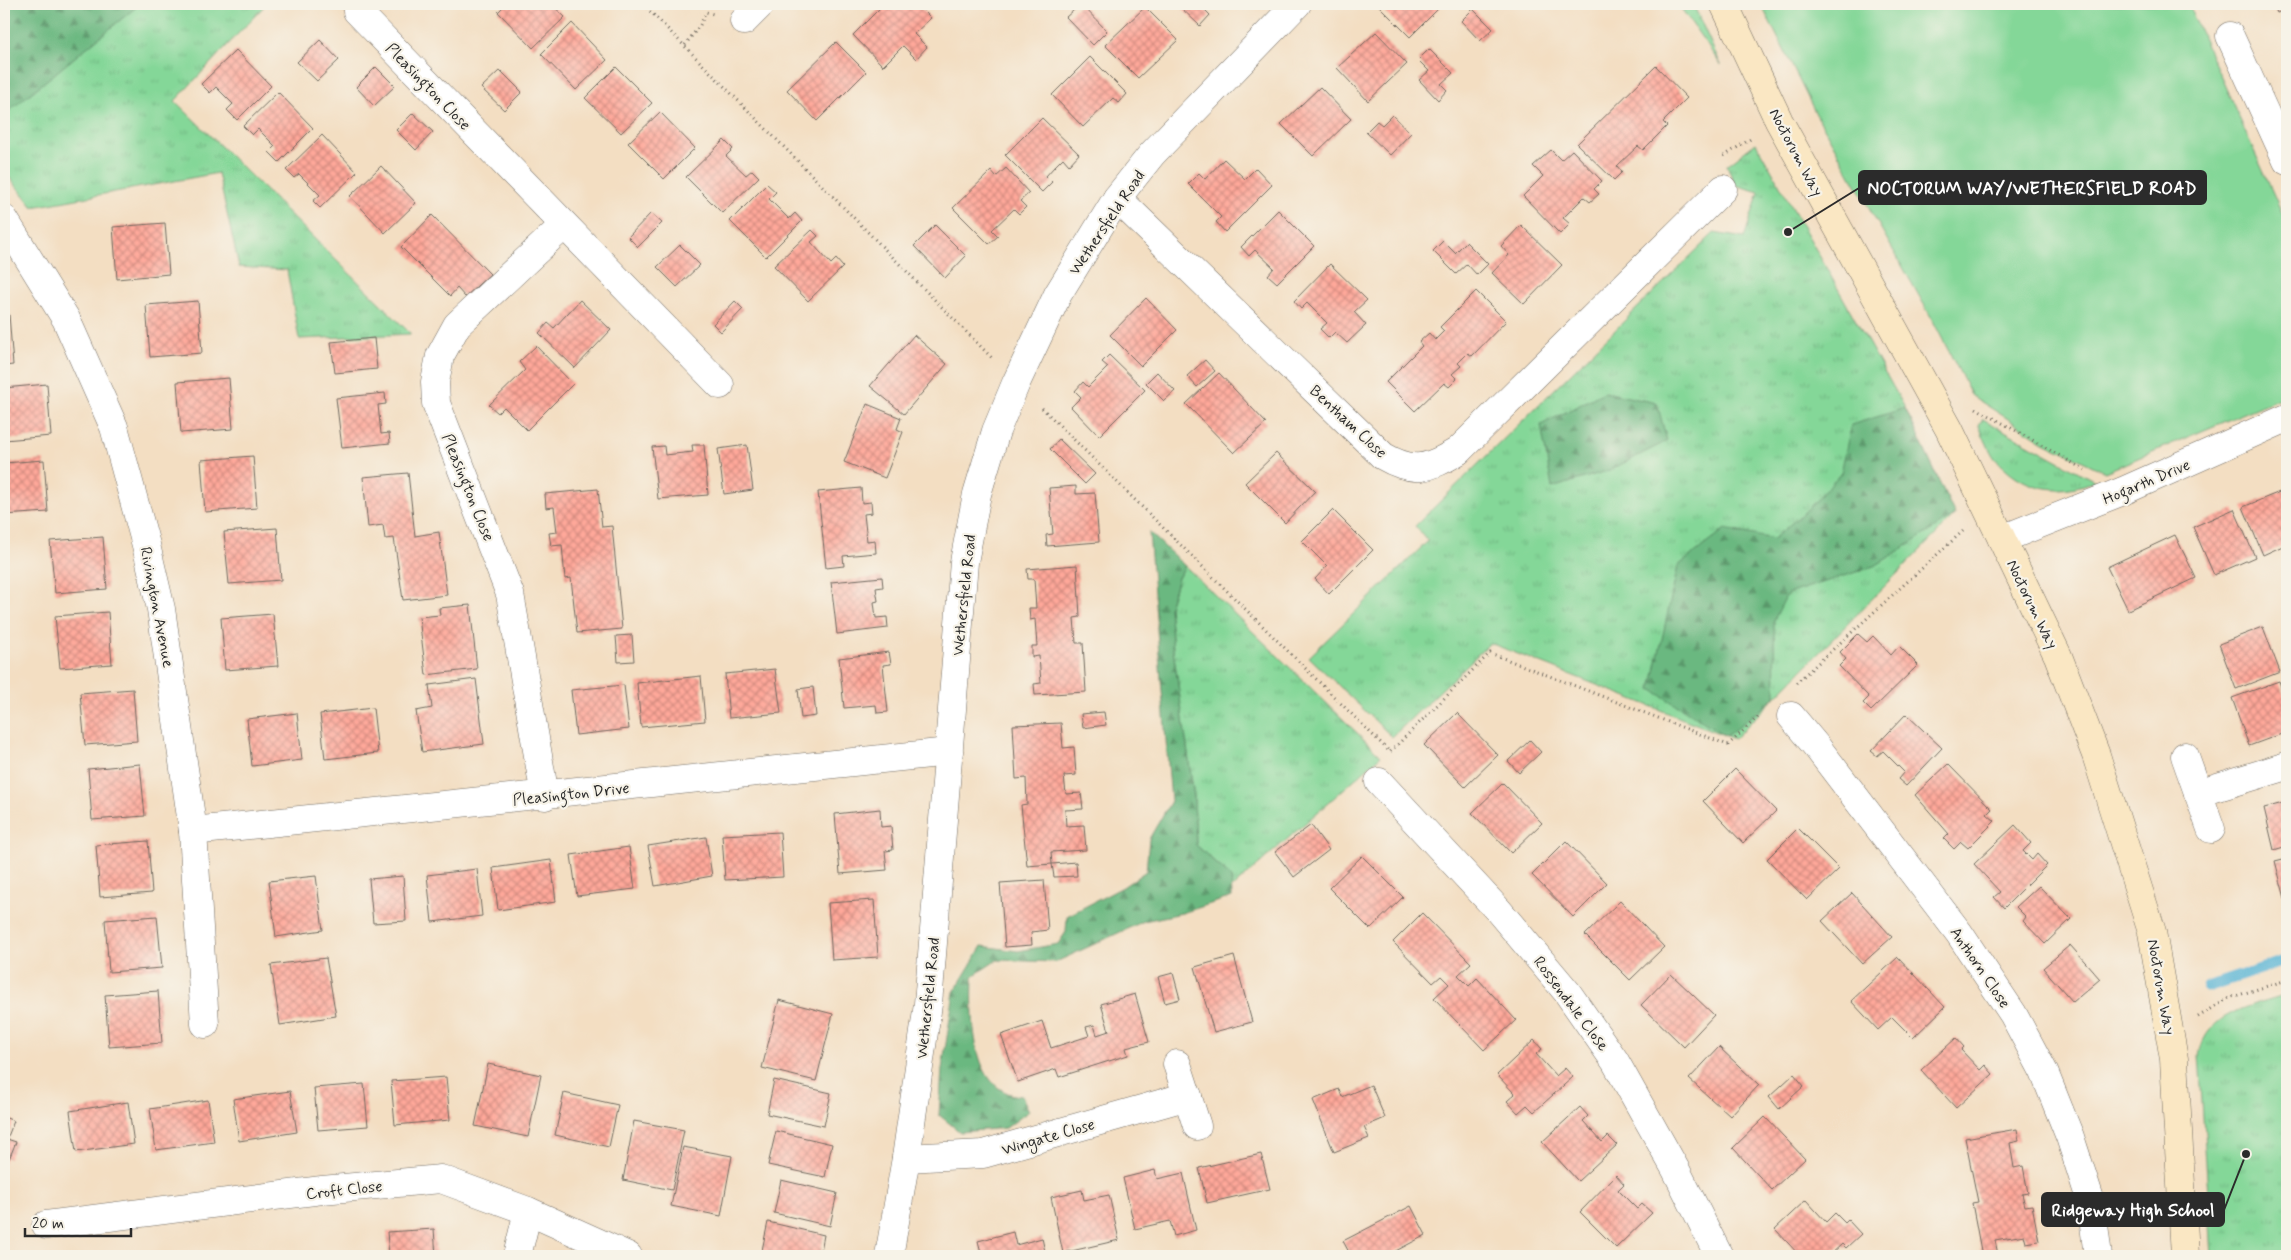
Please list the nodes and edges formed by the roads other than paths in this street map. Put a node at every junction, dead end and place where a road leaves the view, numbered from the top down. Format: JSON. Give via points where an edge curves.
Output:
{"nodes":[{"id":1,"x":1297,"y":4,"type":"edge"},
{"id":2,"x":1724,"y":4,"type":"edge"},
{"id":3,"x":358,"y":11,"type":"dead end"},
{"id":4,"x":2230,"y":36,"type":"dead end"},
{"id":5,"x":2277,"y":110,"type":"edge"},
{"id":6,"x":2287,"y":161,"type":"edge"},
{"id":7,"x":1723,"y":189,"type":"road end"},
{"id":8,"x":1118,"y":198,"type":"junction"},
{"id":9,"x":4,"y":219,"type":"edge"},
{"id":10,"x":564,"y":226,"type":"junction"},
{"id":11,"x":720,"y":385,"type":"dead end"},
{"id":12,"x":2287,"y":418,"type":"edge"},
{"id":13,"x":2002,"y":539,"type":"junction"},
{"id":14,"x":1790,"y":716,"type":"dead end"},
{"id":15,"x":949,"y":752,"type":"junction"},
{"id":16,"x":2185,"y":756,"type":"dead end"},
{"id":17,"x":2287,"y":766,"type":"edge"},
{"id":18,"x":1379,"y":782,"type":"dead end"},
{"id":19,"x":2198,"y":793,"type":"junction"},
{"id":20,"x":545,"y":796,"type":"junction"},
{"id":21,"x":2211,"y":829,"type":"dead end"},
{"id":22,"x":193,"y":831,"type":"junction"},
{"id":23,"x":205,"y":1024,"type":"dead end"},
{"id":24,"x":1177,"y":1064,"type":"dead end"},
{"id":25,"x":1188,"y":1096,"type":"junction"},
{"id":26,"x":1197,"y":1126,"type":"dead end"},
{"id":27,"x":906,"y":1158,"type":"junction"},
{"id":28,"x":528,"y":1211,"type":"junction"},
{"id":29,"x":46,"y":1225,"type":"dead end"},
{"id":30,"x":517,"y":1256,"type":"edge"},
{"id":31,"x":628,"y":1256,"type":"edge"},
{"id":32,"x":889,"y":1256,"type":"edge"},
{"id":33,"x":1719,"y":1256,"type":"edge"},
{"id":34,"x":2098,"y":1256,"type":"edge"},
{"id":35,"x":2185,"y":1256,"type":"edge"}],
"edges":[{"from":1,"to":8,"type":"street","name":"Wethersfield Road","via":[[1152,154]]},
{"from":2,"to":13,"type":"street","name":"Noctorum Way","via":[[1779,121],[1949,429]]},
{"from":3,"to":10,"type":"street","name":"Pleasington Close"},
{"from":4,"to":5,"type":"street"},
{"from":5,"to":6,"type":"street"},
{"from":7,"to":8,"type":"street","name":"Bentham Close","via":[[1458,451],[1440,462],[1422,467],[1400,466],[1383,456]]},
{"from":8,"to":15,"type":"street","name":"Wethersfield Road","via":[[1058,294],[996,431],[980,485],[964,562]]},
{"from":9,"to":22,"type":"street","name":"Rivington Avenue","via":[[66,319],[114,427],[161,609]]},
{"from":10,"to":11,"type":"street","name":"Pleasington Close"},
{"from":10,"to":20,"type":"street","name":"Pleasington Close","via":[[457,326],[440,356],[435,382],[436,403],[510,594]]},
{"from":12,"to":13,"type":"street","name":"Hogarth Drive","via":[[2123,492]]},
{"from":13,"to":35,"type":"street","name":"Noctorum Way","via":[[2058,656],[2096,755],[2152,932],[2174,1059]]},
{"from":14,"to":34,"type":"street","name":"Anthorn Close","via":[[1959,933],[2013,1014],[2044,1072],[2070,1137],[2091,1202]]},
{"from":15,"to":20,"type":"street","name":"Pleasington Drive"},
{"from":15,"to":27,"type":"street","name":"Wethersfield Road","via":[[928,1004]]},
{"from":16,"to":19,"type":"street"},
{"from":17,"to":19,"type":"street"},
{"from":18,"to":33,"type":"street","name":"Rossendale Close","via":[[1498,910],[1567,992],[1615,1061],[1676,1170]]},
{"from":19,"to":21,"type":"street"},
{"from":20,"to":22,"type":"street","name":"Pleasington Drive"},
{"from":22,"to":23,"type":"street","name":"Rivington Avenue"},
{"from":24,"to":25,"type":"street"},
{"from":25,"to":26,"type":"street"},
{"from":25,"to":27,"type":"street","name":"Wingate Close","via":[[983,1154]]},
{"from":27,"to":32,"type":"street","name":"Wethersfield Road"},
{"from":28,"to":29,"type":"street","name":"Croft Close","via":[[441,1179],[322,1190]]},
{"from":28,"to":30,"type":"street"},
{"from":28,"to":31,"type":"street","name":"Croft Close"}]}
